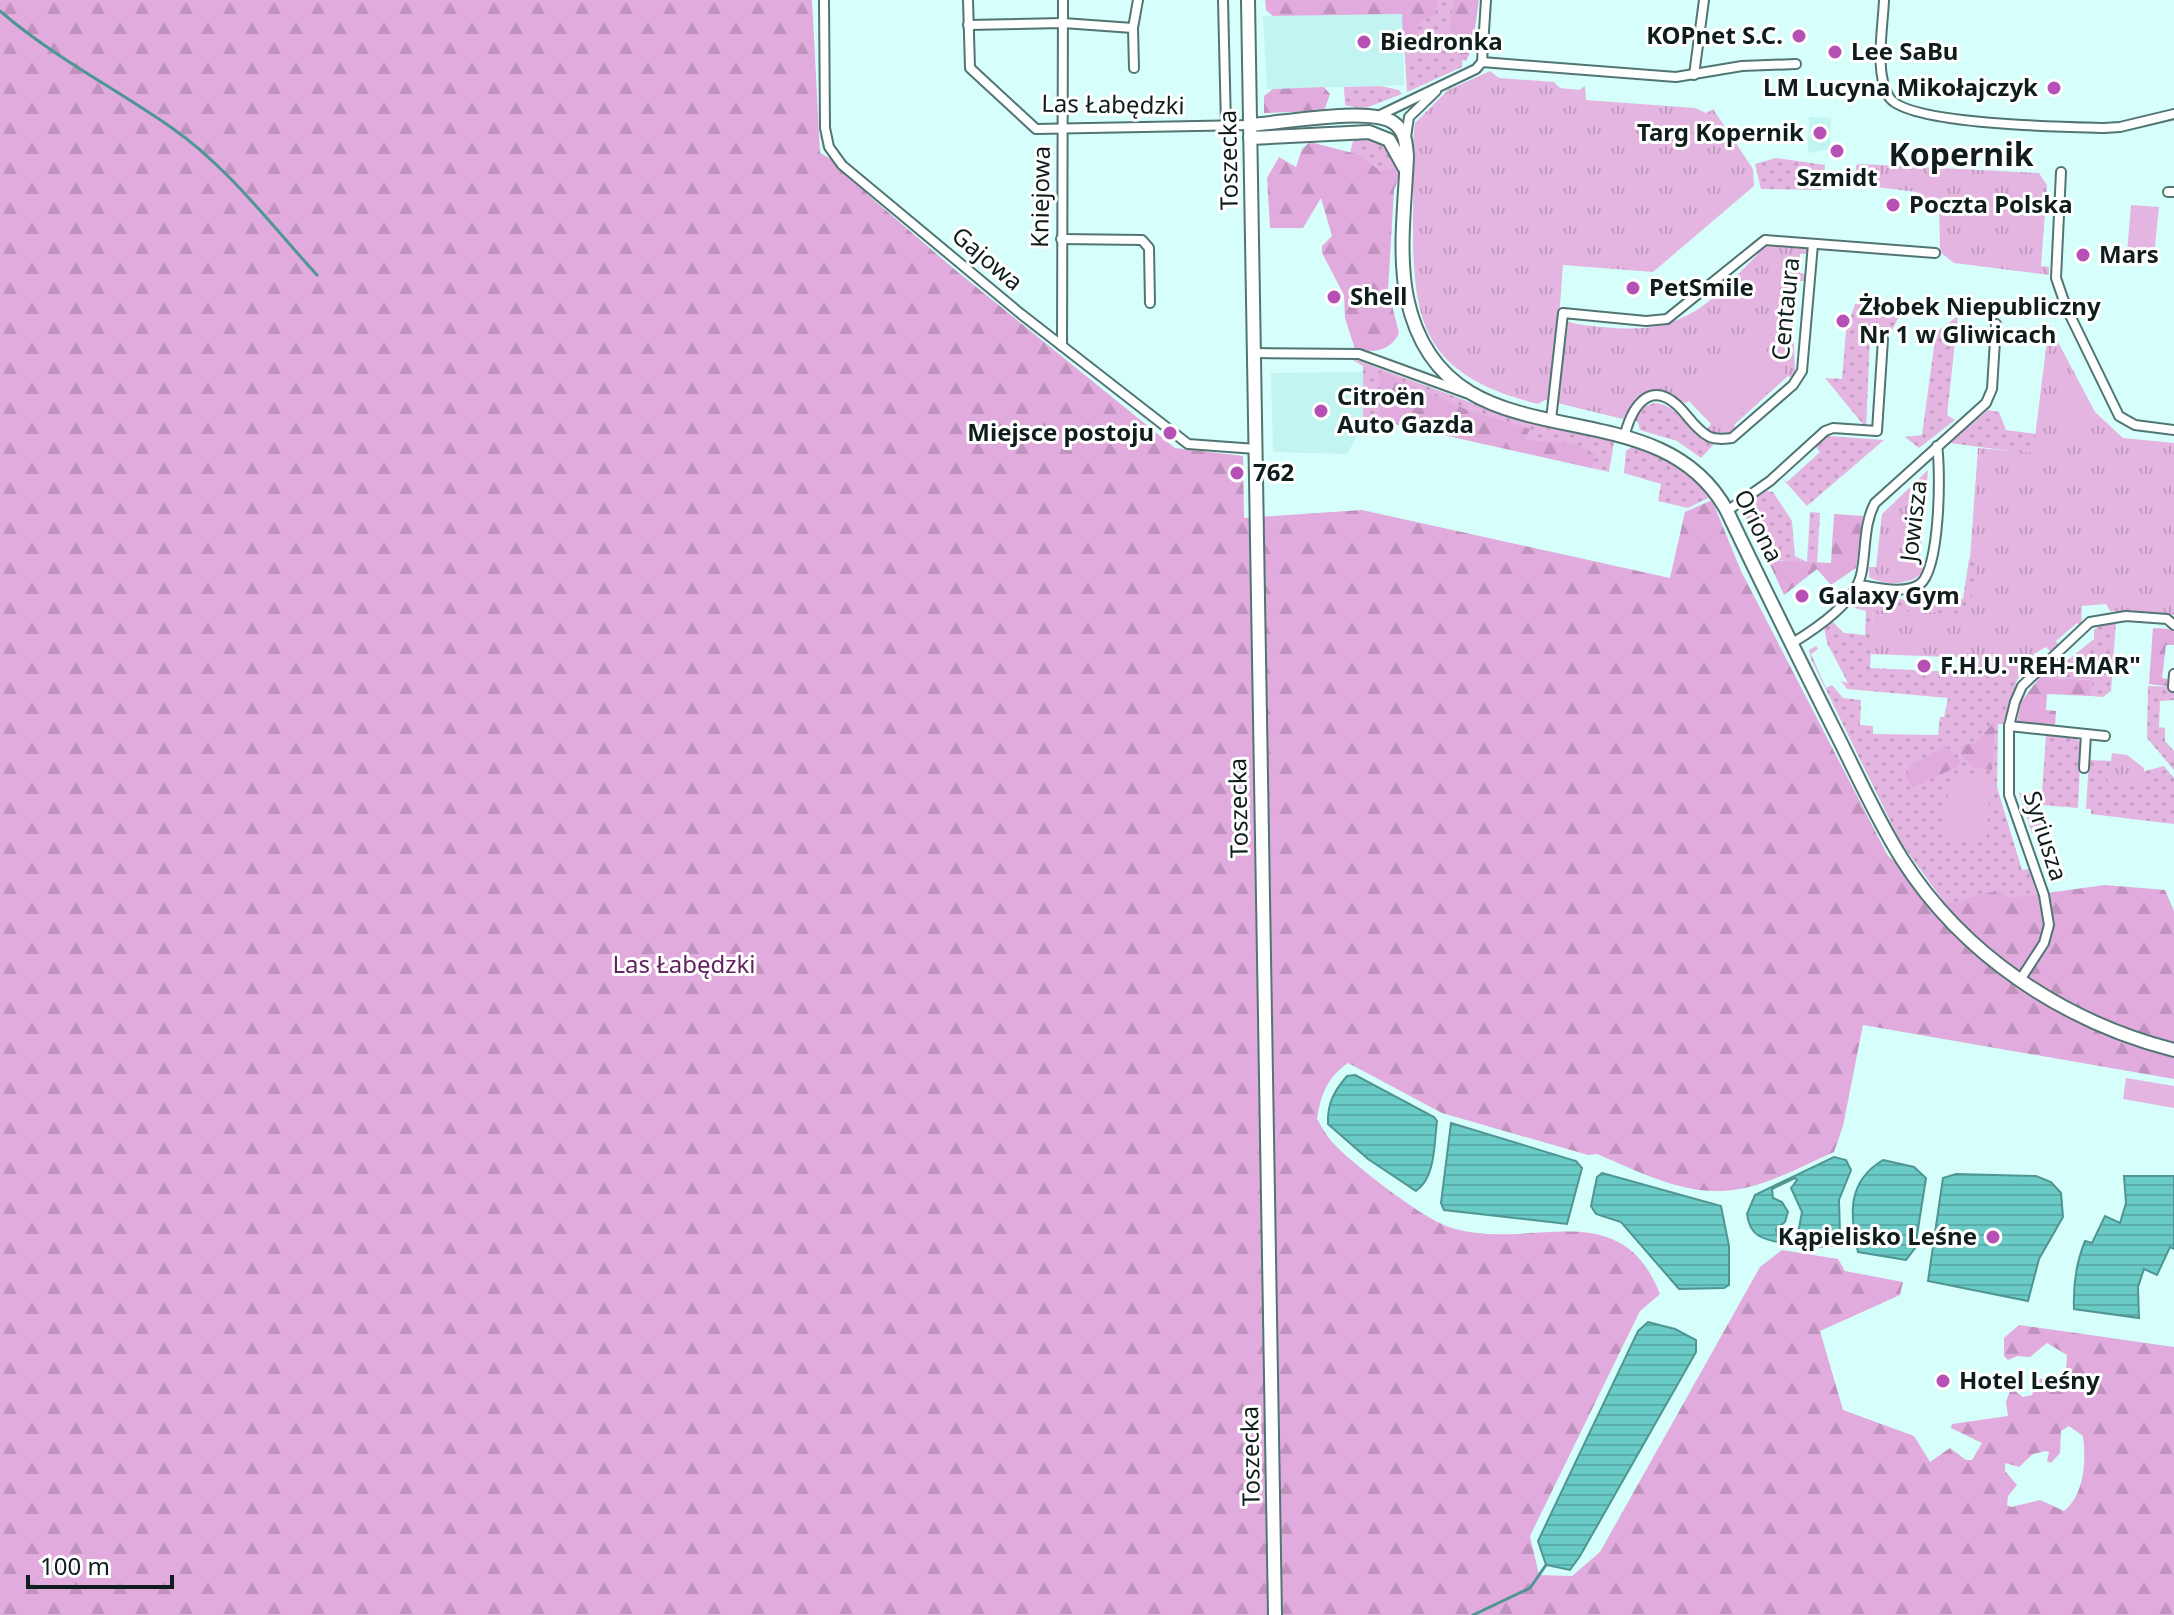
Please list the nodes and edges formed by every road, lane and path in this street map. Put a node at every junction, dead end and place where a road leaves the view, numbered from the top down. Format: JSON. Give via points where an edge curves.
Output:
{"nodes":[{"id":1,"x":824,"y":0,"type":"edge"},
{"id":2,"x":968,"y":0,"type":"edge"},
{"id":3,"x":1063,"y":0,"type":"edge"},
{"id":4,"x":1138,"y":0,"type":"edge"},
{"id":5,"x":1223,"y":0,"type":"edge"},
{"id":6,"x":1248,"y":0,"type":"edge"},
{"id":7,"x":1486,"y":0,"type":"edge"},
{"id":8,"x":1704,"y":0,"type":"edge"},
{"id":9,"x":1884,"y":0,"type":"edge"},
{"id":10,"x":1063,"y":23,"type":"junction"},
{"id":11,"x":968,"y":25,"type":"junction"},
{"id":12,"x":1133,"y":28,"type":"junction"},
{"id":13,"x":1482,"y":62,"type":"junction"},
{"id":14,"x":1796,"y":64,"type":"dead end"},
{"id":15,"x":1134,"y":68,"type":"dead end"},
{"id":16,"x":1694,"y":75,"type":"junction"},
{"id":17,"x":1442,"y":85,"type":"junction"},
{"id":18,"x":2174,"y":114,"type":"edge"},
{"id":19,"x":1386,"y":115,"type":"junction"},
{"id":20,"x":1339,"y":117,"type":"junction"},
{"id":21,"x":1409,"y":117,"type":"junction"},
{"id":22,"x":1226,"y":126,"type":"junction"},
{"id":23,"x":1062,"y":128,"type":"junction"},
{"id":24,"x":1250,"y":131,"type":"junction"},
{"id":25,"x":1344,"y":132,"type":"junction"},
{"id":26,"x":1393,"y":136,"type":"junction"},
{"id":27,"x":2061,"y":172,"type":"dead end"},
{"id":28,"x":1061,"y":239,"type":"junction"},
{"id":29,"x":1813,"y":244,"type":"junction"},
{"id":30,"x":1935,"y":253,"type":"dead end"},
{"id":31,"x":1150,"y":303,"type":"dead end"},
{"id":32,"x":1996,"y":324,"type":"dead end"},
{"id":33,"x":1883,"y":339,"type":"dead end"},
{"id":34,"x":1062,"y":346,"type":"junction"},
{"id":35,"x":1254,"y":353,"type":"junction"},
{"id":36,"x":1474,"y":396,"type":"junction"},
{"id":37,"x":1551,"y":420,"type":"junction"},
{"id":38,"x":2174,"y":430,"type":"edge"},
{"id":39,"x":1624,"y":438,"type":"junction"},
{"id":40,"x":1937,"y":446,"type":"junction"},
{"id":41,"x":1256,"y":449,"type":"junction"},
{"id":42,"x":1727,"y":511,"type":"junction"},
{"id":43,"x":1859,"y":585,"type":"junction"},
{"id":44,"x":2174,"y":625,"type":"edge"},
{"id":45,"x":1791,"y":644,"type":"junction"},
{"id":46,"x":2174,"y":674,"type":"edge"},
{"id":47,"x":2173,"y":687,"type":"edge"},
{"id":48,"x":2009,"y":726,"type":"junction"},
{"id":49,"x":2086,"y":734,"type":"junction"},
{"id":50,"x":2105,"y":736,"type":"dead end"},
{"id":51,"x":2084,"y":768,"type":"dead end"},
{"id":52,"x":2020,"y":980,"type":"junction"},
{"id":53,"x":2174,"y":1050,"type":"edge"},
{"id":54,"x":1275,"y":1615,"type":"edge"}],
"edges":[{"from":1,"to":34,"type":"street","name":"Gajowa","via":[[829,147],[842,165]]},
{"from":2,"to":11,"type":"street","name":"Las Łabędzki"},
{"from":3,"to":10,"type":"street","name":"Kniejowa"},
{"from":4,"to":12,"type":"street"},
{"from":5,"to":22,"type":"street","name":"Toszecka"},
{"from":6,"to":24,"type":"main road","name":"Toszecka"},
{"from":7,"to":13,"type":"street"},
{"from":8,"to":16,"type":"street"},
{"from":9,"to":18,"type":"street","via":[[1882,69],[1887,90],[1894,103],[1911,112],[2104,128]]},
{"from":10,"to":11,"type":"street"},
{"from":10,"to":12,"type":"street"},
{"from":10,"to":23,"type":"street","name":"Kniejowa"},
{"from":11,"to":23,"type":"street","name":"Las Łabędzki","via":[[970,68],[1036,129]]},
{"from":12,"to":15,"type":"street"},
{"from":13,"to":16,"type":"street"},
{"from":13,"to":17,"type":"street"},
{"from":14,"to":16,"type":"street"},
{"from":17,"to":19,"type":"street"},
{"from":17,"to":21,"type":"street"},
{"from":19,"to":20,"type":"main road"},
{"from":19,"to":26,"type":"main road"},
{"from":20,"to":24,"type":"main road"},
{"from":20,"to":25,"type":"main road"},
{"from":21,"to":26,"type":"street"},
{"from":21,"to":26,"type":"street"},
{"from":22,"to":23,"type":"street","name":"Las Łabędzki"},
{"from":22,"to":24,"type":"street","name":"Las Łabędzki"},
{"from":23,"to":28,"type":"street","name":"Kniejowa"},
{"from":24,"to":25,"type":"main road"},
{"from":24,"to":35,"type":"main road","name":"Toszecka"},
{"from":25,"to":26,"type":"main road"},
{"from":26,"to":36,"type":"main road","name":"Oriona","via":[[1406,178],[1404,264],[1411,312],[1432,359]]},
{"from":27,"to":38,"type":"street","via":[[2055,261],[2066,307],[2119,416],[2135,425]]},
{"from":28,"to":31,"type":"street","via":[[1142,240],[1149,248]]},
{"from":28,"to":34,"type":"street","name":"Kniejowa"},
{"from":29,"to":30,"type":"street","name":"Centaura"},
{"from":29,"to":37,"type":"street","name":"Centaura","via":[[1758,242],[1667,319],[1563,313]]},
{"from":29,"to":39,"type":"street","name":"Centaura","via":[[1803,364],[1793,385],[1732,438],[1722,439],[1706,436],[1662,395],[1646,397],[1632,410]]},
{"from":32,"to":40,"type":"street","name":"Jowisza","via":[[1989,399]]},
{"from":33,"to":42,"type":"street","via":[[1877,431],[1825,431]]},
{"from":34,"to":41,"type":"street","name":"Gajowa","via":[[1188,444]]},
{"from":35,"to":36,"type":"street","via":[[1359,354]]},
{"from":35,"to":41,"type":"main road","name":"Toszecka"},
{"from":36,"to":37,"type":"main road","name":"Oriona"},
{"from":37,"to":39,"type":"main road","name":"Oriona"},
{"from":39,"to":42,"type":"main road","name":"Oriona","via":[[1686,461],[1709,482]]},
{"from":40,"to":43,"type":"street","name":"Jowisza","via":[[1875,503]]},
{"from":40,"to":43,"type":"street","name":"Jowisza","via":[[1940,464],[1927,577],[1906,589]]},
{"from":41,"to":54,"type":"main road","name":"Toszecka"},
{"from":42,"to":45,"type":"main road","name":"Oriona"},
{"from":43,"to":45,"type":"street"},
{"from":44,"to":48,"type":"street","name":"Syriusza","via":[[2167,619],[2126,616],[2090,622],[2022,686]]},
{"from":45,"to":52,"type":"main road","name":"Oriona","via":[[1903,860],[1953,924]]},
{"from":46,"to":47,"type":"street"},
{"from":48,"to":49,"type":"street"},
{"from":48,"to":52,"type":"street","name":"Syriusza","via":[[2009,795],[2044,895],[2049,925]]},
{"from":49,"to":50,"type":"street"},
{"from":49,"to":51,"type":"street"},
{"from":52,"to":53,"type":"main road","name":"Oriona","via":[[2105,1027]]}]}
